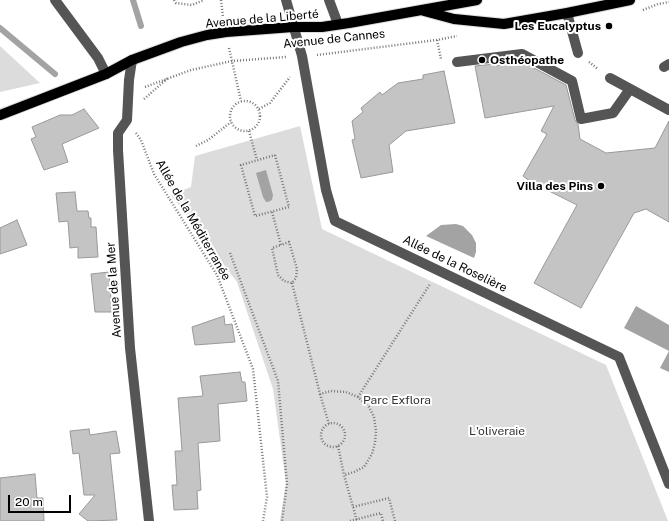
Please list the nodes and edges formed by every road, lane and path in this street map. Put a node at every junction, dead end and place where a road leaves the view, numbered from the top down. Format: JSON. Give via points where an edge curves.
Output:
{"nodes":[{"id":1,"x":55,"y":0,"type":"edge"},
{"id":2,"x":174,"y":0,"type":"edge"},
{"id":3,"x":204,"y":0,"type":"edge"},
{"id":4,"x":222,"y":0,"type":"edge"},
{"id":5,"x":286,"y":0,"type":"edge"},
{"id":6,"x":329,"y":0,"type":"edge"},
{"id":7,"x":476,"y":0,"type":"edge"},
{"id":8,"x":630,"y":0,"type":"edge"},
{"id":9,"x":420,"y":10,"type":"junction"},
{"id":10,"x":568,"y":13,"type":"junction"},
{"id":11,"x":223,"y":15,"type":"dead end"},
{"id":12,"x":338,"y":24,"type":"junction"},
{"id":13,"x":293,"y":27,"type":"junction"},
{"id":14,"x":460,"y":35,"type":"dead end"},
{"id":15,"x":437,"y":40,"type":"junction"},
{"id":16,"x":228,"y":45,"type":"dead end"},
{"id":17,"x":578,"y":53,"type":"joint"},
{"id":18,"x":302,"y":56,"type":"junction"},
{"id":19,"x":132,"y":60,"type":"junction"},
{"id":20,"x":232,"y":61,"type":"junction"},
{"id":21,"x":456,"y":62,"type":"dead end"},
{"id":22,"x":443,"y":65,"type":"dead end"},
{"id":23,"x":106,"y":74,"type":"junction"},
{"id":24,"x":168,"y":78,"type":"junction"},
{"id":25,"x":610,"y":78,"type":"joint"},
{"id":26,"x":630,"y":89,"type":"junction"},
{"id":27,"x":128,"y":93,"type":"junction"},
{"id":28,"x":241,"y":101,"type":"junction"},
{"id":29,"x":259,"y":109,"type":"junction"},
{"id":30,"x":669,"y":110,"type":"edge"},
{"id":31,"x":0,"y":115,"type":"edge"},
{"id":32,"x":127,"y":120,"type":"junction"},
{"id":33,"x":231,"y":122,"type":"junction"},
{"id":34,"x":249,"y":131,"type":"junction"},
{"id":35,"x":196,"y":146,"type":"dead end"},
{"id":36,"x":257,"y":160,"type":"junction"},
{"id":37,"x":272,"y":212,"type":"junction"},
{"id":38,"x":281,"y":244,"type":"junction"},
{"id":39,"x":230,"y":254,"type":"dead end"},
{"id":40,"x":438,"y":270,"type":"junction"},
{"id":41,"x":292,"y":283,"type":"junction"},
{"id":42,"x":320,"y":394,"type":"junction"},
{"id":43,"x":358,"y":397,"type":"junction"},
{"id":44,"x":329,"y":424,"type":"junction"},
{"id":45,"x":338,"y":446,"type":"junction"},
{"id":46,"x":344,"y":475,"type":"junction"},
{"id":47,"x":669,"y":484,"type":"edge"},
{"id":48,"x":353,"y":507,"type":"junction"},
{"id":49,"x":356,"y":520,"type":"edge"},
{"id":50,"x":149,"y":521,"type":"edge"},
{"id":51,"x":263,"y":521,"type":"edge"},
{"id":52,"x":282,"y":521,"type":"edge"},
{"id":53,"x":350,"y":521,"type":"edge"},
{"id":54,"x":383,"y":521,"type":"edge"},
{"id":55,"x":395,"y":521,"type":"edge"}],
"edges":[{"from":1,"to":23,"type":"street","via":[[98,58]]},
{"from":2,"to":3,"type":"path","via":[[176,3],[192,5]]},
{"from":4,"to":11,"type":"path"},
{"from":5,"to":13,"type":"street","name":"Allée de la Roselière"},
{"from":6,"to":12,"type":"street"},
{"from":7,"to":9,"type":"main road"},
{"from":8,"to":10,"type":"main road"},
{"from":9,"to":10,"type":"main road","via":[[454,19],[504,24]]},
{"from":9,"to":12,"type":"main road","name":"Avenue de la Liberté"},
{"from":10,"to":17,"type":"street"},
{"from":12,"to":13,"type":"main road","name":"Avenue de la Liberté"},
{"from":13,"to":18,"type":"street","name":"Allée de la Roselière"},
{"from":13,"to":19,"type":"main road","name":"Avenue de la Liberté","via":[[207,35]]},
{"from":14,"to":15,"type":"path","name":"Avenue de Cannes"},
{"from":15,"to":18,"type":"path","name":"Avenue de Cannes"},
{"from":15,"to":22,"type":"path"},
{"from":16,"to":20,"type":"path"},
{"from":17,"to":25,"type":"path"},
{"from":18,"to":20,"type":"path","name":"Avenue de Cannes"},
{"from":18,"to":29,"type":"path","via":[[293,73],[270,103]]},
{"from":18,"to":40,"type":"street","name":"Allée de la Roselière","via":[[326,190],[335,221]]},
{"from":19,"to":23,"type":"main road","name":"Avenue de la Liberté"},
{"from":19,"to":27,"type":"street"},
{"from":20,"to":24,"type":"path","name":"Avenue de Cannes","via":[[190,70]]},
{"from":20,"to":28,"type":"path"},
{"from":21,"to":26,"type":"street","via":[[522,54],[572,81],[581,119],[613,113]]},
{"from":23,"to":31,"type":"main road","name":"Avenue de la Liberté"},
{"from":24,"to":27,"type":"path","name":"Avenue de Cannes"},
{"from":24,"to":32,"type":"path","via":[[145,98]]},
{"from":25,"to":26,"type":"street"},
{"from":26,"to":30,"type":"street"},
{"from":27,"to":32,"type":"street"},
{"from":28,"to":29,"type":"path","via":[[248,101]]},
{"from":28,"to":33,"type":"path","via":[[233,106]]},
{"from":29,"to":34,"type":"path","via":[[257,126]]},
{"from":32,"to":50,"type":"street","name":"Avenue de la Mer","via":[[118,133],[130,348]]},
{"from":32,"to":51,"type":"path","name":"Allée de la Méditerranée","via":[[141,140],[154,174],[217,275],[253,369],[267,497]]},
{"from":33,"to":34,"type":"path","via":[[235,128]]},
{"from":33,"to":35,"type":"path"},
{"from":34,"to":36,"type":"path"},
{"from":36,"to":37,"type":"path","via":[[241,165],[255,216]]},
{"from":36,"to":37,"type":"path","via":[[275,155],[289,207]]},
{"from":37,"to":38,"type":"path"},
{"from":38,"to":41,"type":"path","via":[[289,242],[297,269],[296,278]]},
{"from":38,"to":41,"type":"path","via":[[272,248],[278,275]]},
{"from":39,"to":52,"type":"path","via":[[278,381],[287,484]]},
{"from":40,"to":43,"type":"path"},
{"from":40,"to":47,"type":"street","name":"Allée de la Roselière","via":[[619,357]]},
{"from":41,"to":42,"type":"path"},
{"from":42,"to":43,"type":"path","via":[[331,391],[346,392]]},
{"from":42,"to":44,"type":"path"},
{"from":43,"to":46,"type":"path","via":[[369,407],[374,417],[375,443],[372,454],[364,466]]},
{"from":44,"to":45,"type":"path","via":[[337,424],[345,432],[344,440]]},
{"from":44,"to":45,"type":"path","via":[[321,432],[321,440],[330,447]]},
{"from":45,"to":46,"type":"path"},
{"from":46,"to":48,"type":"path"},
{"from":48,"to":49,"type":"path"},
{"from":48,"to":55,"type":"path","via":[[389,498]]},
{"from":49,"to":53,"type":"path"},
{"from":49,"to":54,"type":"path","via":[[381,513]]}]}
